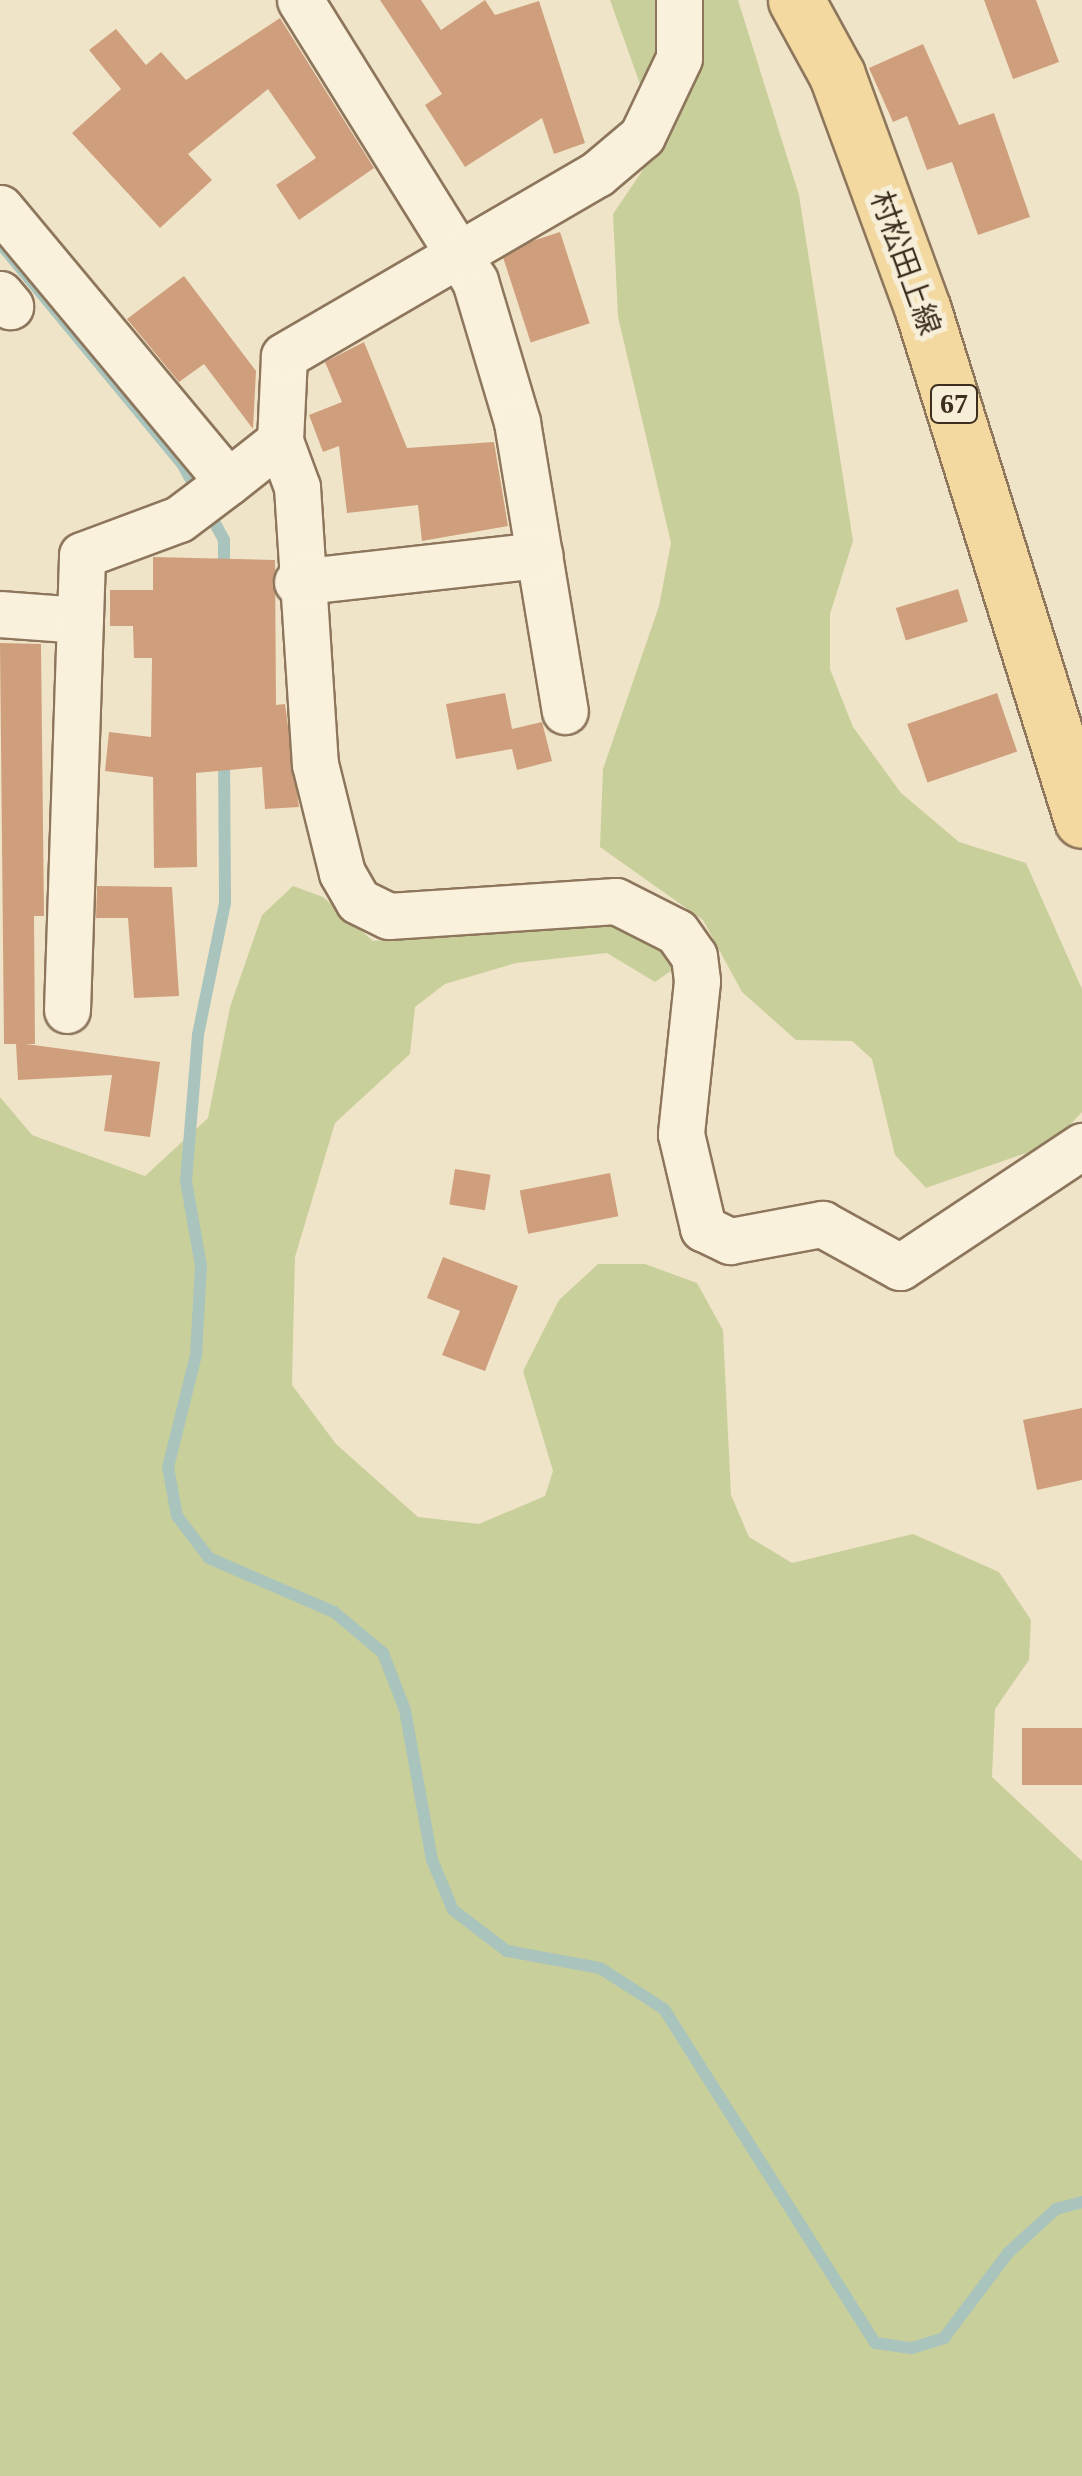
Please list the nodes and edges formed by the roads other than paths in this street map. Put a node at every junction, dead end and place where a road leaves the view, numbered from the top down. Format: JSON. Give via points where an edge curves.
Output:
{"nodes":[{"id":1,"x":300,"y":0,"type":"edge"},
{"id":2,"x":678,"y":0,"type":"edge"},
{"id":3,"x":796,"y":0,"type":"edge"},
{"id":4,"x":0,"y":208,"type":"edge"},
{"id":5,"x":462,"y":251,"type":"junction"},
{"id":6,"x":280,"y":440,"type":"junction"},
{"id":7,"x":228,"y":482,"type":"junction"},
{"id":8,"x":539,"y":555,"type":"junction"},
{"id":9,"x":297,"y":582,"type":"junction"},
{"id":10,"x":0,"y":614,"type":"edge"},
{"id":11,"x":80,"y":620,"type":"junction"},
{"id":12,"x":565,"y":711,"type":"dead end"},
{"id":13,"x":1082,"y":820,"type":"edge"},
{"id":14,"x":68,"y":1010,"type":"dead end"},
{"id":15,"x":1082,"y":1146,"type":"edge"}],
"edges":[{"from":1,"to":5,"type":"street"},
{"from":2,"to":5,"type":"street","via":[[679,58],[642,136],[598,174]]},
{"from":3,"to":13,"type":"main road","name":"村松田上線","number":"67","via":[[836,76],[924,310]]},
{"from":4,"to":7,"type":"street"},
{"from":5,"to":6,"type":"street","via":[[284,356]]},
{"from":5,"to":8,"type":"street","via":[[516,422]]},
{"from":6,"to":7,"type":"street"},
{"from":6,"to":9,"type":"street","via":[[298,487]]},
{"from":7,"to":11,"type":"street","via":[[180,519],[82,554]]},
{"from":8,"to":9,"type":"street"},
{"from":8,"to":12,"type":"street"},
{"from":9,"to":15,"type":"street","via":[[316,764],[342,873],[358,901],[389,916],[616,901],[649,911],[694,956],[681,1134],[703,1228],[730,1241],[822,1224],[900,1268]]},
{"from":10,"to":11,"type":"street"},
{"from":11,"to":14,"type":"street"}]}
